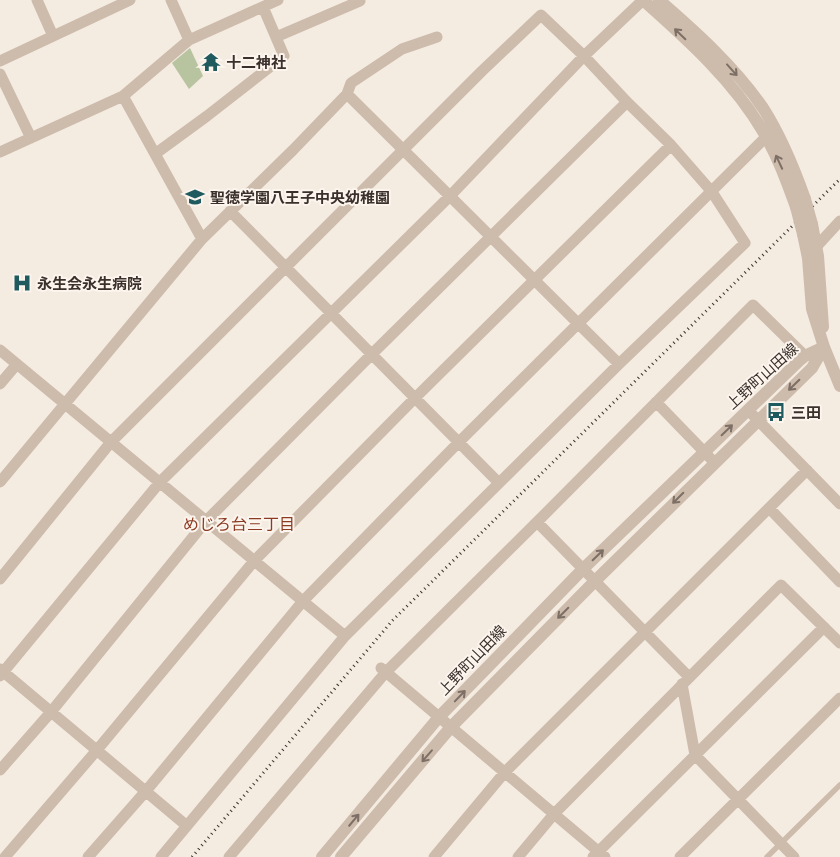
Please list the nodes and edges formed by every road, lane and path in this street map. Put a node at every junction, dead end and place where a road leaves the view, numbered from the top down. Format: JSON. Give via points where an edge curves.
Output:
{"nodes":[{"id":1,"x":37,"y":0,"type":"edge"},
{"id":2,"x":130,"y":0,"type":"edge"},
{"id":3,"x":171,"y":0,"type":"edge"},
{"id":4,"x":278,"y":0,"type":"edge"},
{"id":5,"x":359,"y":0,"type":"edge"},
{"id":6,"x":643,"y":0,"type":"edge"},
{"id":7,"x":659,"y":0,"type":"edge"},
{"id":8,"x":263,"y":7,"type":"junction"},
{"id":9,"x":53,"y":36,"type":"junction"},
{"id":10,"x":276,"y":37,"type":"junction"},
{"id":11,"x":437,"y":37,"type":"dead end"},
{"id":12,"x":189,"y":40,"type":"junction"},
{"id":13,"x":584,"y":56,"type":"junction"},
{"id":14,"x":0,"y":61,"type":"edge"},
{"id":15,"x":0,"y":74,"type":"edge"},
{"id":16,"x":347,"y":94,"type":"junction"},
{"id":17,"x":123,"y":96,"type":"junction"},
{"id":18,"x":627,"y":102,"type":"junction"},
{"id":19,"x":770,"y":133,"type":"junction"},
{"id":20,"x":31,"y":138,"type":"junction"},
{"id":21,"x":671,"y":144,"type":"junction"},
{"id":22,"x":404,"y":150,"type":"junction"},
{"id":23,"x":0,"y":152,"type":"edge"},
{"id":24,"x":155,"y":154,"type":"junction"},
{"id":25,"x":712,"y":192,"type":"junction"},
{"id":26,"x":450,"y":196,"type":"junction"},
{"id":27,"x":230,"y":211,"type":"junction"},
{"id":28,"x":840,"y":221,"type":"edge"},
{"id":29,"x":491,"y":237,"type":"junction"},
{"id":30,"x":202,"y":239,"type":"junction"},
{"id":31,"x":811,"y":247,"type":"junction"},
{"id":32,"x":286,"y":267,"type":"junction"},
{"id":33,"x":534,"y":280,"type":"junction"},
{"id":34,"x":332,"y":313,"type":"junction"},
{"id":35,"x":578,"y":324,"type":"junction"},
{"id":36,"x":824,"y":347,"type":"junction"},
{"id":37,"x":0,"y":350,"type":"edge"},
{"id":38,"x":372,"y":354,"type":"junction"},
{"id":39,"x":805,"y":356,"type":"junction"},
{"id":40,"x":17,"y":364,"type":"junction"},
{"id":41,"x":619,"y":364,"type":"junction"},
{"id":42,"x":0,"y":384,"type":"edge"},
{"id":43,"x":840,"y":386,"type":"edge"},
{"id":44,"x":415,"y":398,"type":"junction"},
{"id":45,"x":656,"y":402,"type":"junction"},
{"id":46,"x":64,"y":404,"type":"junction"},
{"id":47,"x":748,"y":410,"type":"junction"},
{"id":48,"x":758,"y":420,"type":"junction"},
{"id":49,"x":111,"y":442,"type":"junction"},
{"id":50,"x":459,"y":442,"type":"junction"},
{"id":51,"x":704,"y":452,"type":"junction"},
{"id":52,"x":714,"y":462,"type":"junction"},
{"id":53,"x":807,"y":470,"type":"junction"},
{"id":54,"x":0,"y":482,"type":"edge"},
{"id":55,"x":160,"y":482,"type":"junction"},
{"id":56,"x":499,"y":483,"type":"junction"},
{"id":57,"x":840,"y":504,"type":"edge"},
{"id":58,"x":769,"y":508,"type":"junction"},
{"id":59,"x":644,"y":510,"type":"junction"},
{"id":60,"x":206,"y":521,"type":"junction"},
{"id":61,"x":655,"y":521,"type":"junction"},
{"id":62,"x":537,"y":522,"type":"junction"},
{"id":63,"x":254,"y":561,"type":"junction"},
{"id":64,"x":583,"y":569,"type":"junction"},
{"id":65,"x":0,"y":579,"type":"edge"},
{"id":66,"x":594,"y":581,"type":"junction"},
{"id":67,"x":840,"y":582,"type":"edge"},
{"id":68,"x":303,"y":601,"type":"junction"},
{"id":69,"x":532,"y":622,"type":"junction"},
{"id":70,"x":824,"y":627,"type":"junction"},
{"id":71,"x":544,"y":632,"type":"junction"},
{"id":72,"x":646,"y":632,"type":"junction"},
{"id":73,"x":345,"y":636,"type":"junction"},
{"id":74,"x":840,"y":643,"type":"edge"},
{"id":75,"x":486,"y":669,"type":"junction"},
{"id":76,"x":384,"y":670,"type":"junction"},
{"id":77,"x":1,"y":673,"type":"edge"},
{"id":78,"x":497,"y":680,"type":"junction"},
{"id":79,"x":686,"y":680,"type":"junction"},
{"id":80,"x":840,"y":698,"type":"edge"},
{"id":81,"x":51,"y":712,"type":"junction"},
{"id":82,"x":439,"y":717,"type":"junction"},
{"id":83,"x":451,"y":727,"type":"junction"},
{"id":84,"x":97,"y":750,"type":"junction"},
{"id":85,"x":695,"y":755,"type":"junction"},
{"id":86,"x":0,"y":770,"type":"edge"},
{"id":87,"x":504,"y":772,"type":"junction"},
{"id":88,"x":383,"y":784,"type":"junction"},
{"id":89,"x":840,"y":785,"type":"edge"},
{"id":90,"x":146,"y":791,"type":"junction"},
{"id":91,"x":394,"y":794,"type":"junction"},
{"id":92,"x":738,"y":800,"type":"junction"},
{"id":93,"x":554,"y":814,"type":"junction"},
{"id":94,"x":188,"y":826,"type":"junction"},
{"id":95,"x":781,"y":844,"type":"junction"},
{"id":96,"x":332,"y":846,"type":"junction"},
{"id":97,"x":598,"y":855,"type":"edge"},
{"id":98,"x":342,"y":856,"type":"edge"},
{"id":99,"x":5,"y":857,"type":"edge"},
{"id":100,"x":88,"y":857,"type":"edge"},
{"id":101,"x":161,"y":857,"type":"edge"},
{"id":102,"x":229,"y":857,"type":"edge"},
{"id":103,"x":322,"y":857,"type":"edge"},
{"id":104,"x":434,"y":857,"type":"edge"},
{"id":105,"x":518,"y":857,"type":"edge"},
{"id":106,"x":680,"y":857,"type":"edge"},
{"id":107,"x":767,"y":857,"type":"edge"},
{"id":108,"x":794,"y":857,"type":"edge"}],
"edges":[{"from":1,"to":9,"type":"street"},
{"from":2,"to":9,"type":"street"},
{"from":3,"to":12,"type":"street"},
{"from":4,"to":8,"type":"street"},
{"from":5,"to":10,"type":"street"},
{"from":6,"to":13,"type":"street"},
{"from":19,"to":6,"type":"street","one_way":true,"via":[[720,74]]},
{"from":7,"to":19,"type":"street","one_way":true,"via":[[749,90],[763,108]]},
{"from":8,"to":10,"type":"street"},
{"from":8,"to":12,"type":"street"},
{"from":9,"to":14,"type":"street"},
{"from":10,"to":24,"type":"street","via":[[284,56]]},
{"from":11,"to":16,"type":"street","via":[[402,49],[351,83]]},
{"from":12,"to":17,"type":"street"},
{"from":13,"to":18,"type":"street"},
{"from":13,"to":22,"type":"street","via":[[541,15]]},
{"from":13,"to":26,"type":"street"},
{"from":15,"to":20,"type":"street"},
{"from":16,"to":22,"type":"street"},
{"from":16,"to":27,"type":"street"},
{"from":17,"to":20,"type":"street"},
{"from":17,"to":24,"type":"street"},
{"from":18,"to":21,"type":"street"},
{"from":18,"to":29,"type":"street"},
{"from":19,"to":25,"type":"street"},
{"from":19,"to":31,"type":"street","bridge":true,"via":[[788,154]]},
{"from":20,"to":23,"type":"street"},
{"from":21,"to":25,"type":"street"},
{"from":21,"to":33,"type":"street"},
{"from":22,"to":26,"type":"street"},
{"from":22,"to":32,"type":"street"},
{"from":24,"to":30,"type":"street"},
{"from":25,"to":35,"type":"street"},
{"from":25,"to":41,"type":"street","via":[[746,242]]},
{"from":26,"to":29,"type":"street"},
{"from":26,"to":34,"type":"street"},
{"from":27,"to":30,"type":"street"},
{"from":27,"to":32,"type":"street"},
{"from":28,"to":31,"type":"street"},
{"from":29,"to":33,"type":"street"},
{"from":29,"to":38,"type":"street"},
{"from":30,"to":46,"type":"street"},
{"from":31,"to":36,"type":"street","via":[[822,307]]},
{"from":32,"to":34,"type":"street"},
{"from":32,"to":49,"type":"street"},
{"from":33,"to":35,"type":"street"},
{"from":33,"to":44,"type":"street"},
{"from":34,"to":38,"type":"street"},
{"from":34,"to":55,"type":"street"},
{"from":35,"to":41,"type":"street"},
{"from":35,"to":50,"type":"street"},
{"from":36,"to":39,"type":"street","name":"上野町山田線"},
{"from":36,"to":43,"type":"street"},
{"from":36,"to":48,"type":"street","name":"上野町山田線","one_way":true,"via":[[812,368]]},
{"from":37,"to":40,"type":"street"},
{"from":38,"to":44,"type":"street"},
{"from":38,"to":60,"type":"street"},
{"from":39,"to":45,"type":"street","via":[[753,305]]},
{"from":39,"to":47,"type":"street","name":"上野町山田線"},
{"from":40,"to":42,"type":"street"},
{"from":40,"to":46,"type":"street"},
{"from":41,"to":56,"type":"street"},
{"from":44,"to":50,"type":"street"},
{"from":44,"to":63,"type":"street"},
{"from":45,"to":51,"type":"street"},
{"from":45,"to":62,"type":"street"},
{"from":46,"to":49,"type":"street"},
{"from":46,"to":54,"type":"street"},
{"from":47,"to":48,"type":"street"},
{"from":51,"to":47,"type":"street","name":"上野町山田線","one_way":true},
{"from":48,"to":52,"type":"street","name":"上野町山田線"},
{"from":48,"to":53,"type":"street"},
{"from":49,"to":55,"type":"street"},
{"from":49,"to":65,"type":"street"},
{"from":50,"to":56,"type":"street"},
{"from":50,"to":68,"type":"street"},
{"from":51,"to":52,"type":"street"},
{"from":51,"to":59,"type":"street","name":"上野町山田線"},
{"from":52,"to":61,"type":"street","name":"上野町山田線","one_way":true},
{"from":53,"to":57,"type":"street"},
{"from":53,"to":58,"type":"street"},
{"from":55,"to":60,"type":"street"},
{"from":55,"to":77,"type":"street"},
{"from":56,"to":73,"type":"street"},
{"from":58,"to":67,"type":"street"},
{"from":58,"to":72,"type":"street"},
{"from":59,"to":61,"type":"street"},
{"from":64,"to":59,"type":"street","name":"上野町山田線","one_way":true},
{"from":60,"to":63,"type":"street"},
{"from":60,"to":81,"type":"street"},
{"from":61,"to":66,"type":"street","name":"上野町山田線"},
{"from":62,"to":64,"type":"street"},
{"from":62,"to":76,"type":"street"},
{"from":63,"to":68,"type":"street"},
{"from":63,"to":84,"type":"street"},
{"from":64,"to":66,"type":"street"},
{"from":64,"to":69,"type":"street","name":"上野町山田線"},
{"from":66,"to":71,"type":"street","name":"上野町山田線","one_way":true},
{"from":66,"to":72,"type":"street"},
{"from":68,"to":73,"type":"street"},
{"from":68,"to":90,"type":"street"},
{"from":69,"to":71,"type":"street"},
{"from":69,"to":75,"type":"street","name":"上野町山田線"},
{"from":70,"to":74,"type":"street"},
{"from":70,"to":79,"type":"street","via":[[781,585]]},
{"from":70,"to":85,"type":"street"},
{"from":71,"to":78,"type":"street","name":"上野町山田線"},
{"from":72,"to":79,"type":"street"},
{"from":72,"to":87,"type":"street"},
{"from":73,"to":94,"type":"street"},
{"from":75,"to":78,"type":"street"},
{"from":82,"to":75,"type":"street","name":"上野町山田線","one_way":true},
{"from":76,"to":82,"type":"street"},
{"from":76,"to":102,"type":"street"},
{"from":77,"to":81,"type":"street"},
{"from":78,"to":83,"type":"street","name":"上野町山田線"},
{"from":79,"to":85,"type":"street"},
{"from":79,"to":93,"type":"street"},
{"from":80,"to":92,"type":"street"},
{"from":81,"to":84,"type":"street"},
{"from":81,"to":86,"type":"street"},
{"from":82,"to":83,"type":"street"},
{"from":82,"to":88,"type":"street","name":"上野町山田線"},
{"from":83,"to":87,"type":"street"},
{"from":83,"to":91,"type":"street","name":"上野町山田線","one_way":true},
{"from":84,"to":90,"type":"street"},
{"from":84,"to":99,"type":"street"},
{"from":85,"to":92,"type":"street"},
{"from":85,"to":97,"type":"street"},
{"from":87,"to":93,"type":"street"},
{"from":87,"to":104,"type":"street"},
{"from":88,"to":91,"type":"street"},
{"from":96,"to":88,"type":"street","name":"上野町山田線","one_way":true},
{"from":89,"to":95,"type":"lane"},
{"from":90,"to":94,"type":"street"},
{"from":90,"to":100,"type":"street"},
{"from":91,"to":98,"type":"street","name":"上野町山田線"},
{"from":92,"to":95,"type":"street"},
{"from":92,"to":106,"type":"street"},
{"from":93,"to":97,"type":"street"},
{"from":93,"to":105,"type":"street"},
{"from":94,"to":101,"type":"street"},
{"from":95,"to":107,"type":"lane"},
{"from":95,"to":108,"type":"street"},
{"from":96,"to":98,"type":"street"},
{"from":96,"to":103,"type":"street","name":"上野町山田線"}]}
